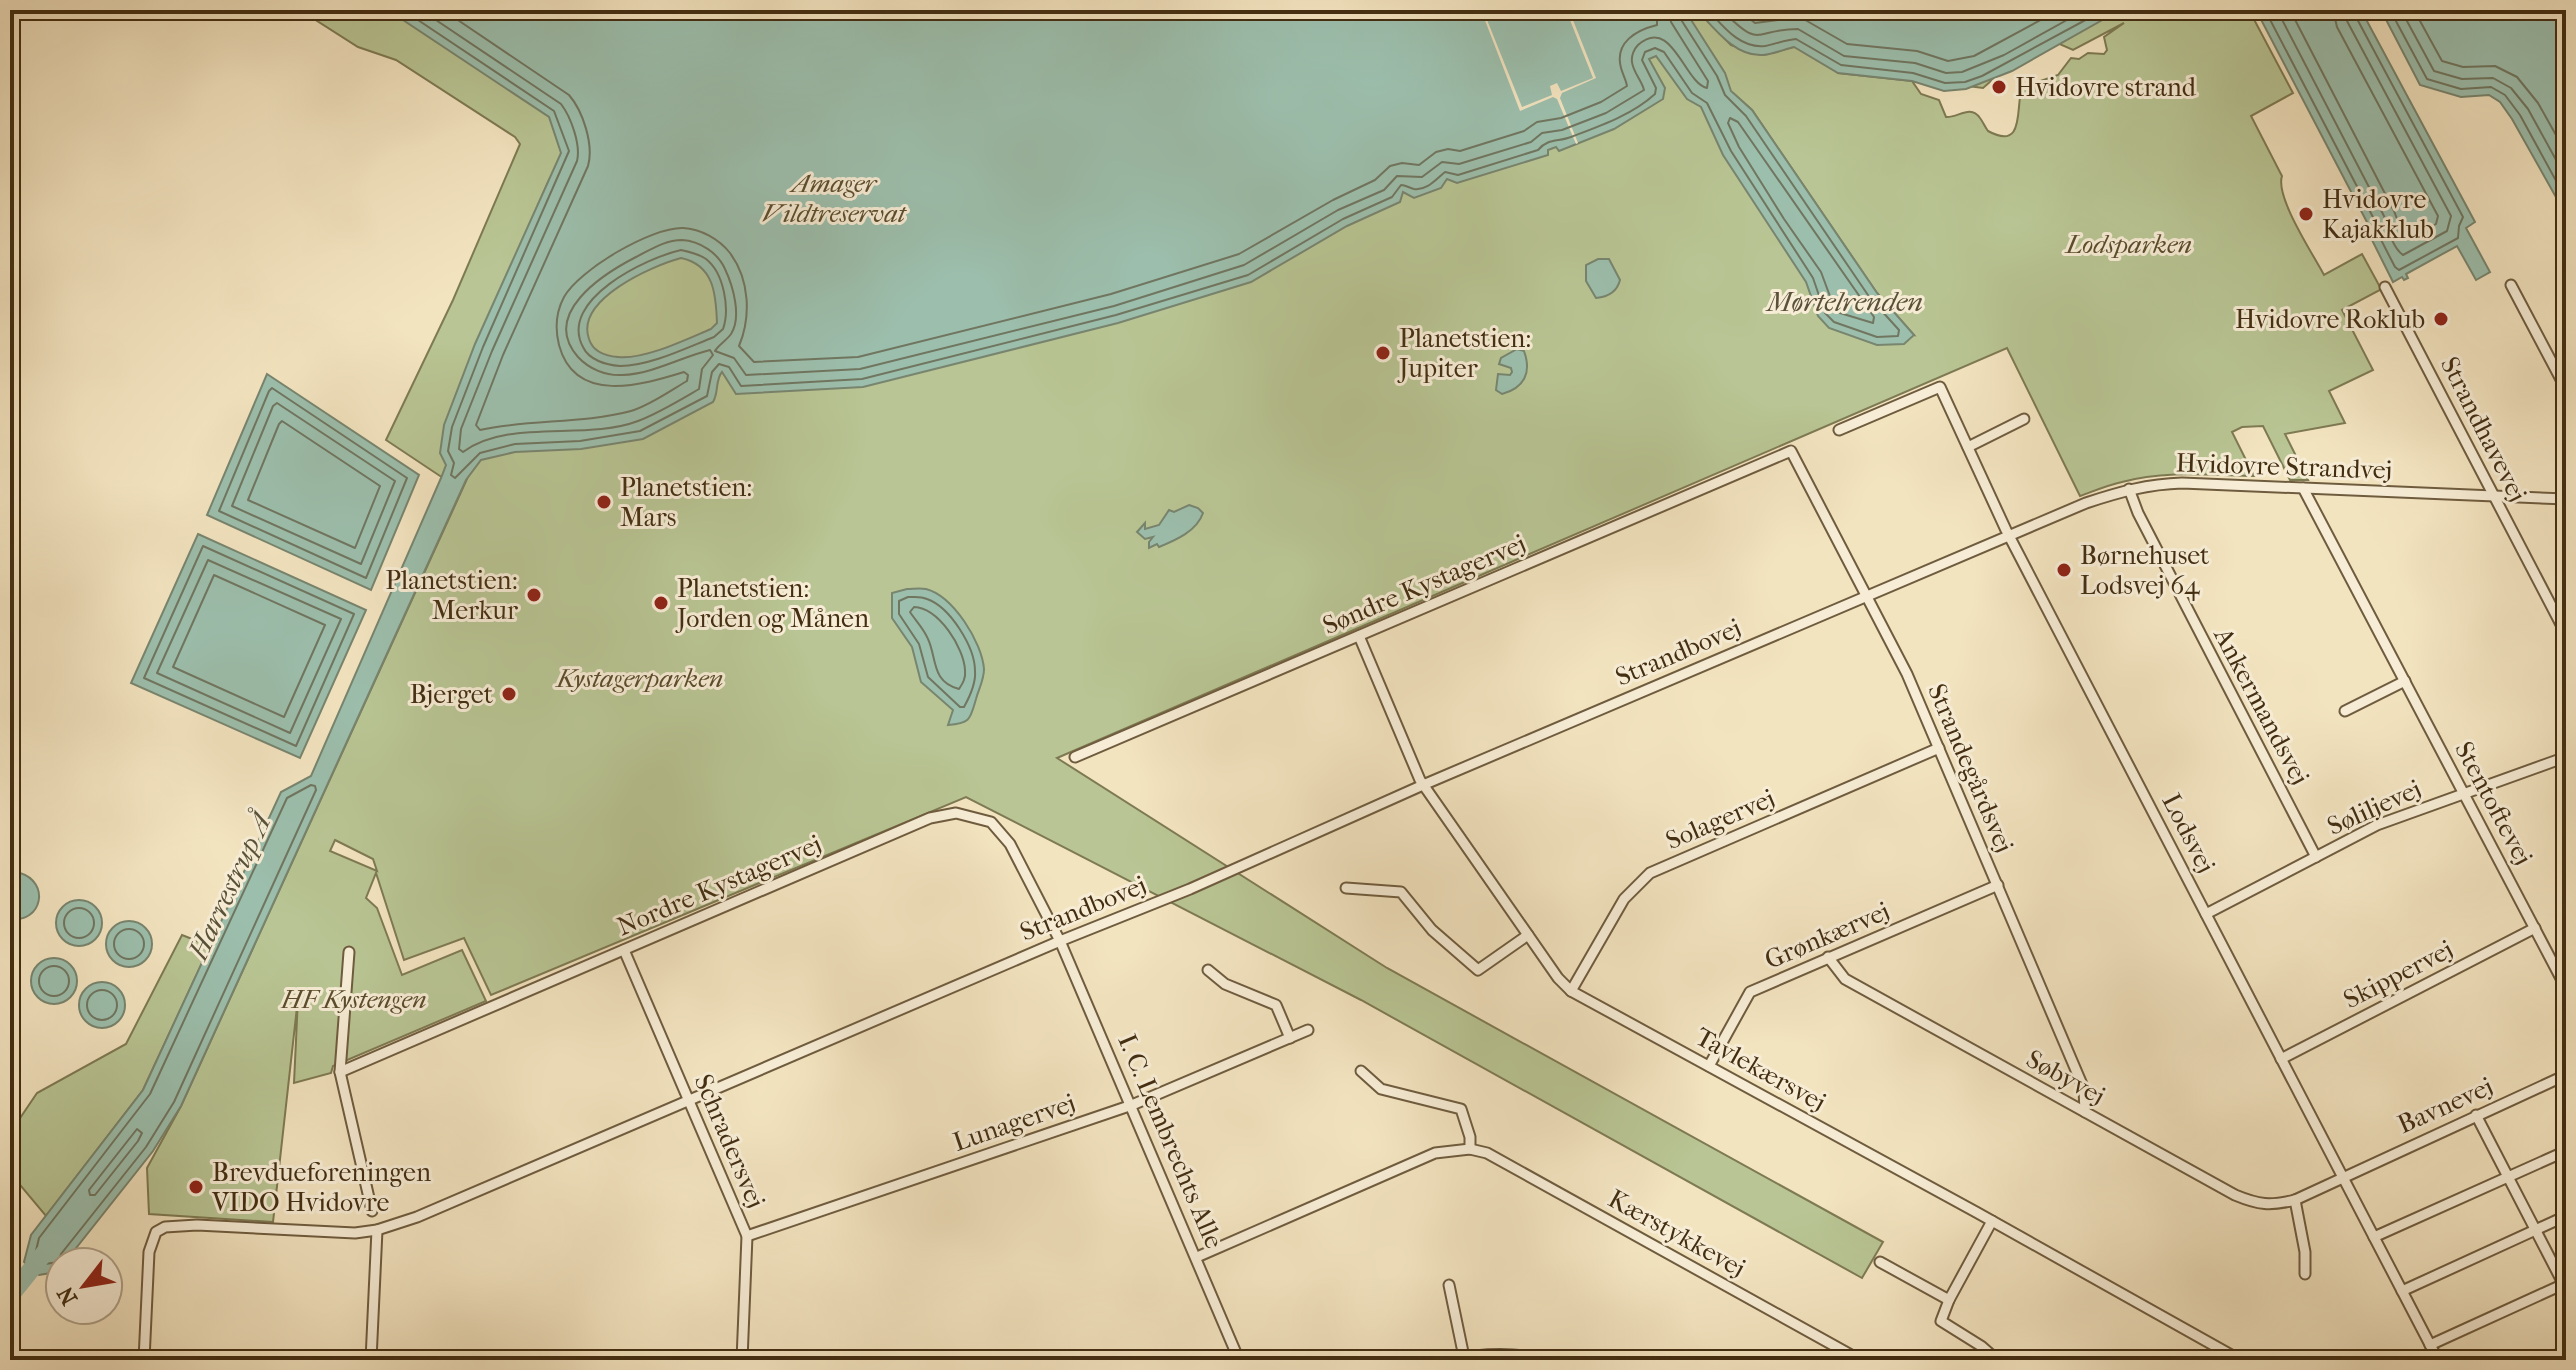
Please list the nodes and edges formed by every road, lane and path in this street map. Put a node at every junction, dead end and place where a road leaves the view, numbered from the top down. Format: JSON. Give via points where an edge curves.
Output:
{"nodes":[{"id":1,"x":2511,"y":285,"type":"dead end"},
{"id":2,"x":2385,"y":287,"type":"dead end"},
{"id":3,"x":2566,"y":389,"type":"edge"},
{"id":4,"x":2024,"y":419,"type":"dead end"},
{"id":5,"x":1839,"y":430,"type":"dead end"},
{"id":6,"x":1968,"y":447,"type":"junction"},
{"id":7,"x":1791,"y":451,"type":"joint"},
{"id":8,"x":2303,"y":488,"type":"junction"},
{"id":9,"x":2129,"y":489,"type":"junction"},
{"id":10,"x":2494,"y":496,"type":"junction"},
{"id":11,"x":2566,"y":499,"type":"edge"},
{"id":12,"x":2009,"y":535,"type":"junction"},
{"id":13,"x":1867,"y":595,"type":"junction"},
{"id":14,"x":2566,"y":634,"type":"edge"},
{"id":15,"x":1359,"y":636,"type":"junction"},
{"id":16,"x":2405,"y":681,"type":"junction"},
{"id":17,"x":2345,"y":711,"type":"dead end"},
{"id":18,"x":1939,"y":748,"type":"junction"},
{"id":19,"x":1075,"y":757,"type":"dead end"},
{"id":20,"x":2566,"y":757,"type":"edge"},
{"id":21,"x":1423,"y":785,"type":"junction"},
{"id":22,"x":2464,"y":793,"type":"junction"},
{"id":23,"x":2316,"y":857,"type":"junction"},
{"id":24,"x":1998,"y":885,"type":"junction"},
{"id":25,"x":1346,"y":888,"type":"dead end"},
{"id":26,"x":2206,"y":914,"type":"junction"},
{"id":27,"x":2535,"y":928,"type":"junction"},
{"id":28,"x":1528,"y":935,"type":"junction"},
{"id":29,"x":1060,"y":941,"type":"junction"},
{"id":30,"x":624,"y":950,"type":"junction"},
{"id":31,"x":349,"y":952,"type":"dead end"},
{"id":32,"x":1828,"y":957,"type":"junction"},
{"id":33,"x":1208,"y":970,"type":"dead end"},
{"id":34,"x":2566,"y":988,"type":"edge"},
{"id":35,"x":1571,"y":991,"type":"junction"},
{"id":36,"x":1308,"y":1030,"type":"dead end"},
{"id":37,"x":1290,"y":1038,"type":"junction"},
{"id":38,"x":2281,"y":1059,"type":"junction"},
{"id":39,"x":1709,"y":1066,"type":"junction"},
{"id":40,"x":1361,"y":1071,"type":"dead end"},
{"id":41,"x":340,"y":1072,"type":"junction"},
{"id":42,"x":2566,"y":1075,"type":"edge"},
{"id":43,"x":688,"y":1101,"type":"junction"},
{"id":44,"x":1132,"y":1105,"type":"junction"},
{"id":45,"x":2085,"y":1112,"type":"junction"},
{"id":46,"x":2476,"y":1115,"type":"junction"},
{"id":47,"x":1470,"y":1149,"type":"junction"},
{"id":48,"x":2566,"y":1151,"type":"edge"},
{"id":49,"x":2342,"y":1176,"type":"junction"},
{"id":50,"x":2508,"y":1177,"type":"junction"},
{"id":51,"x":2295,"y":1200,"type":"junction"},
{"id":52,"x":372,"y":1211,"type":"dead end"},
{"id":53,"x":2566,"y":1216,"type":"edge"},
{"id":54,"x":1992,"y":1221,"type":"junction"},
{"id":55,"x":377,"y":1230,"type":"junction"},
{"id":56,"x":2535,"y":1230,"type":"junction"},
{"id":57,"x":747,"y":1236,"type":"junction"},
{"id":58,"x":2374,"y":1237,"type":"junction"},
{"id":59,"x":1197,"y":1257,"type":"junction"},
{"id":60,"x":1880,"y":1262,"type":"dead end"},
{"id":61,"x":2305,"y":1274,"type":"dead end"},
{"id":62,"x":1449,"y":1285,"type":"dead end"},
{"id":63,"x":2565,"y":1285,"type":"edge"},
{"id":64,"x":2402,"y":1291,"type":"junction"},
{"id":65,"x":1949,"y":1300,"type":"junction"},
{"id":66,"x":2430,"y":1345,"type":"junction"},
{"id":67,"x":2566,"y":1351,"type":"edge"},
{"id":68,"x":1464,"y":1357,"type":"junction"},
{"id":69,"x":144,"y":1360,"type":"edge"},
{"id":70,"x":371,"y":1360,"type":"edge"},
{"id":71,"x":742,"y":1360,"type":"edge"},
{"id":72,"x":1239,"y":1360,"type":"edge"},
{"id":73,"x":1449,"y":1360,"type":"edge"},
{"id":74,"x":1548,"y":1360,"type":"edge"},
{"id":75,"x":1860,"y":1360,"type":"edge"},
{"id":76,"x":1997,"y":1360,"type":"edge"},
{"id":77,"x":2240,"y":1360,"type":"edge"},
{"id":78,"x":2438,"y":1360,"type":"edge"},
{"id":79,"x":2545,"y":1360,"type":"edge"}],
"edges":[{"from":1,"to":3,"type":"street"},
{"from":2,"to":10,"type":"street","name":"Strandhavevej"},
{"from":4,"to":6,"type":"street"},
{"from":5,"to":6,"type":"street","name":"Lodsvej","via":[[1940,387]]},
{"from":6,"to":12,"type":"street","name":"Lodsvej"},
{"from":7,"to":13,"type":"street","name":"Strandegårdsvej"},
{"from":7,"to":15,"type":"street","name":"Søndre Kystagervej"},
{"from":8,"to":9,"type":"street","name":"Hvidovre Strandvej","via":[[2157,483]]},
{"from":8,"to":10,"type":"street","name":"Hvidovre Strandvej"},
{"from":8,"to":16,"type":"street","name":"Stentoftevej"},
{"from":9,"to":12,"type":"street","name":"Hvidovre Strandvej"},
{"from":9,"to":23,"type":"street","name":"Ankermandsvej"},
{"from":10,"to":11,"type":"street","name":"Hvidovre Strandvej"},
{"from":10,"to":14,"type":"street","name":"Strandhavevej"},
{"from":12,"to":13,"type":"street","name":"Strandbovej"},
{"from":12,"to":26,"type":"street","name":"Lodsvej"},
{"from":13,"to":18,"type":"street","name":"Strandegårdsvej"},
{"from":13,"to":21,"type":"street","name":"Strandbovej"},
{"from":15,"to":19,"type":"street","name":"Søndre Kystagervej"},
{"from":15,"to":21,"type":"street","name":"Tavlekærsvej"},
{"from":16,"to":17,"type":"street"},
{"from":16,"to":22,"type":"street","name":"Stentoftevej"},
{"from":18,"to":24,"type":"street","name":"Strandegårdsvej"},
{"from":18,"to":35,"type":"street","name":"Solagervej","via":[[1650,873],[1624,899]]},
{"from":20,"to":22,"type":"street","name":"Søliljevej"},
{"from":21,"to":28,"type":"street","name":"Tavlekærsvej"},
{"from":21,"to":29,"type":"street","name":"Strandbovej"},
{"from":22,"to":23,"type":"street","name":"Søliljevej","via":[[2377,825]]},
{"from":22,"to":27,"type":"street","name":"Stentoftevej"},
{"from":23,"to":26,"type":"street","name":"Søliljevej"},
{"from":24,"to":32,"type":"street","name":"Grønkærvej"},
{"from":24,"to":45,"type":"street","name":"Strandegårdsvej","via":[[2084,1089]]},
{"from":25,"to":28,"type":"street","via":[[1401,892],[1432,930],[1478,970]]},
{"from":26,"to":38,"type":"street","name":"Lodsvej"},
{"from":27,"to":34,"type":"street","name":"Stentoftevej"},
{"from":27,"to":38,"type":"street","name":"Skippervej"},
{"from":28,"to":35,"type":"street","name":"Tavlekærsvej"},
{"from":29,"to":30,"type":"street","name":"Nordre Kystagervej","via":[[1010,844],[991,822],[956,813],[930,818]]},
{"from":29,"to":43,"type":"street","name":"Strandbovej"},
{"from":29,"to":44,"type":"street","name":"I. C. Lembrechts Alle"},
{"from":30,"to":41,"type":"street","name":"Nordre Kystagervej"},
{"from":30,"to":43,"type":"street","name":"Schradersvej"},
{"from":31,"to":41,"type":"street"},
{"from":32,"to":39,"type":"street","name":"Grønkærvej","via":[[1750,992]]},
{"from":32,"to":45,"type":"street","name":"Søbyvej","via":[[1845,979]]},
{"from":33,"to":37,"type":"street","via":[[1225,984],[1276,1005]]},
{"from":35,"to":39,"type":"street","name":"Tavlekærsvej"},
{"from":36,"to":37,"type":"street","name":"Lunagervej"},
{"from":37,"to":44,"type":"street","name":"Lunagervej"},
{"from":38,"to":49,"type":"street","name":"Lodsvej"},
{"from":39,"to":54,"type":"street","name":"Tavlekærsvej"},
{"from":40,"to":47,"type":"street","via":[[1381,1089],[1461,1109]]},
{"from":41,"to":52,"type":"street"},
{"from":42,"to":46,"type":"street","name":"Bavnevej"},
{"from":43,"to":55,"type":"street","name":"Strandbovej"},
{"from":43,"to":57,"type":"street","name":"Schradersvej"},
{"from":44,"to":57,"type":"street","name":"Lunagervej"},
{"from":44,"to":59,"type":"street","name":"I. C. Lembrechts Alle"},
{"from":45,"to":51,"type":"street","name":"Søbyvej","via":[[2253,1203]]},
{"from":46,"to":49,"type":"street","name":"Bavnevej"},
{"from":46,"to":50,"type":"street"},
{"from":47,"to":59,"type":"street","via":[[1435,1153]]},
{"from":47,"to":75,"type":"street","name":"Kærstykkevej","via":[[1487,1153]]},
{"from":48,"to":50,"type":"street"},
{"from":49,"to":51,"type":"street","name":"Søbyvej"},
{"from":49,"to":58,"type":"street","name":"Lodsvej"},
{"from":50,"to":56,"type":"street"},
{"from":50,"to":58,"type":"street"},
{"from":51,"to":61,"type":"street"},
{"from":53,"to":56,"type":"street"},
{"from":54,"to":65,"type":"street"},
{"from":54,"to":77,"type":"street","name":"Tavlekærsvej"},
{"from":55,"to":69,"type":"street","name":"Strandbovej","via":[[197,1225],[156,1232],[149,1252]]},
{"from":55,"to":70,"type":"street"},
{"from":56,"to":63,"type":"street"},
{"from":56,"to":64,"type":"street"},
{"from":57,"to":71,"type":"street","name":"Schradersvej"},
{"from":58,"to":64,"type":"street","name":"Lodsvej"},
{"from":59,"to":72,"type":"street","name":"I. C. Lembrechts Alle"},
{"from":60,"to":65,"type":"street"},
{"from":62,"to":68,"type":"street"},
{"from":63,"to":66,"type":"street"},
{"from":64,"to":66,"type":"street","name":"Lodsvej"},
{"from":65,"to":76,"type":"street","via":[[1941,1321]]},
{"from":66,"to":78,"type":"street","name":"Lodsvej"},
{"from":67,"to":79,"type":"street"},
{"from":68,"to":73,"type":"street"},
{"from":68,"to":74,"type":"street","via":[[1512,1354]]}]}
